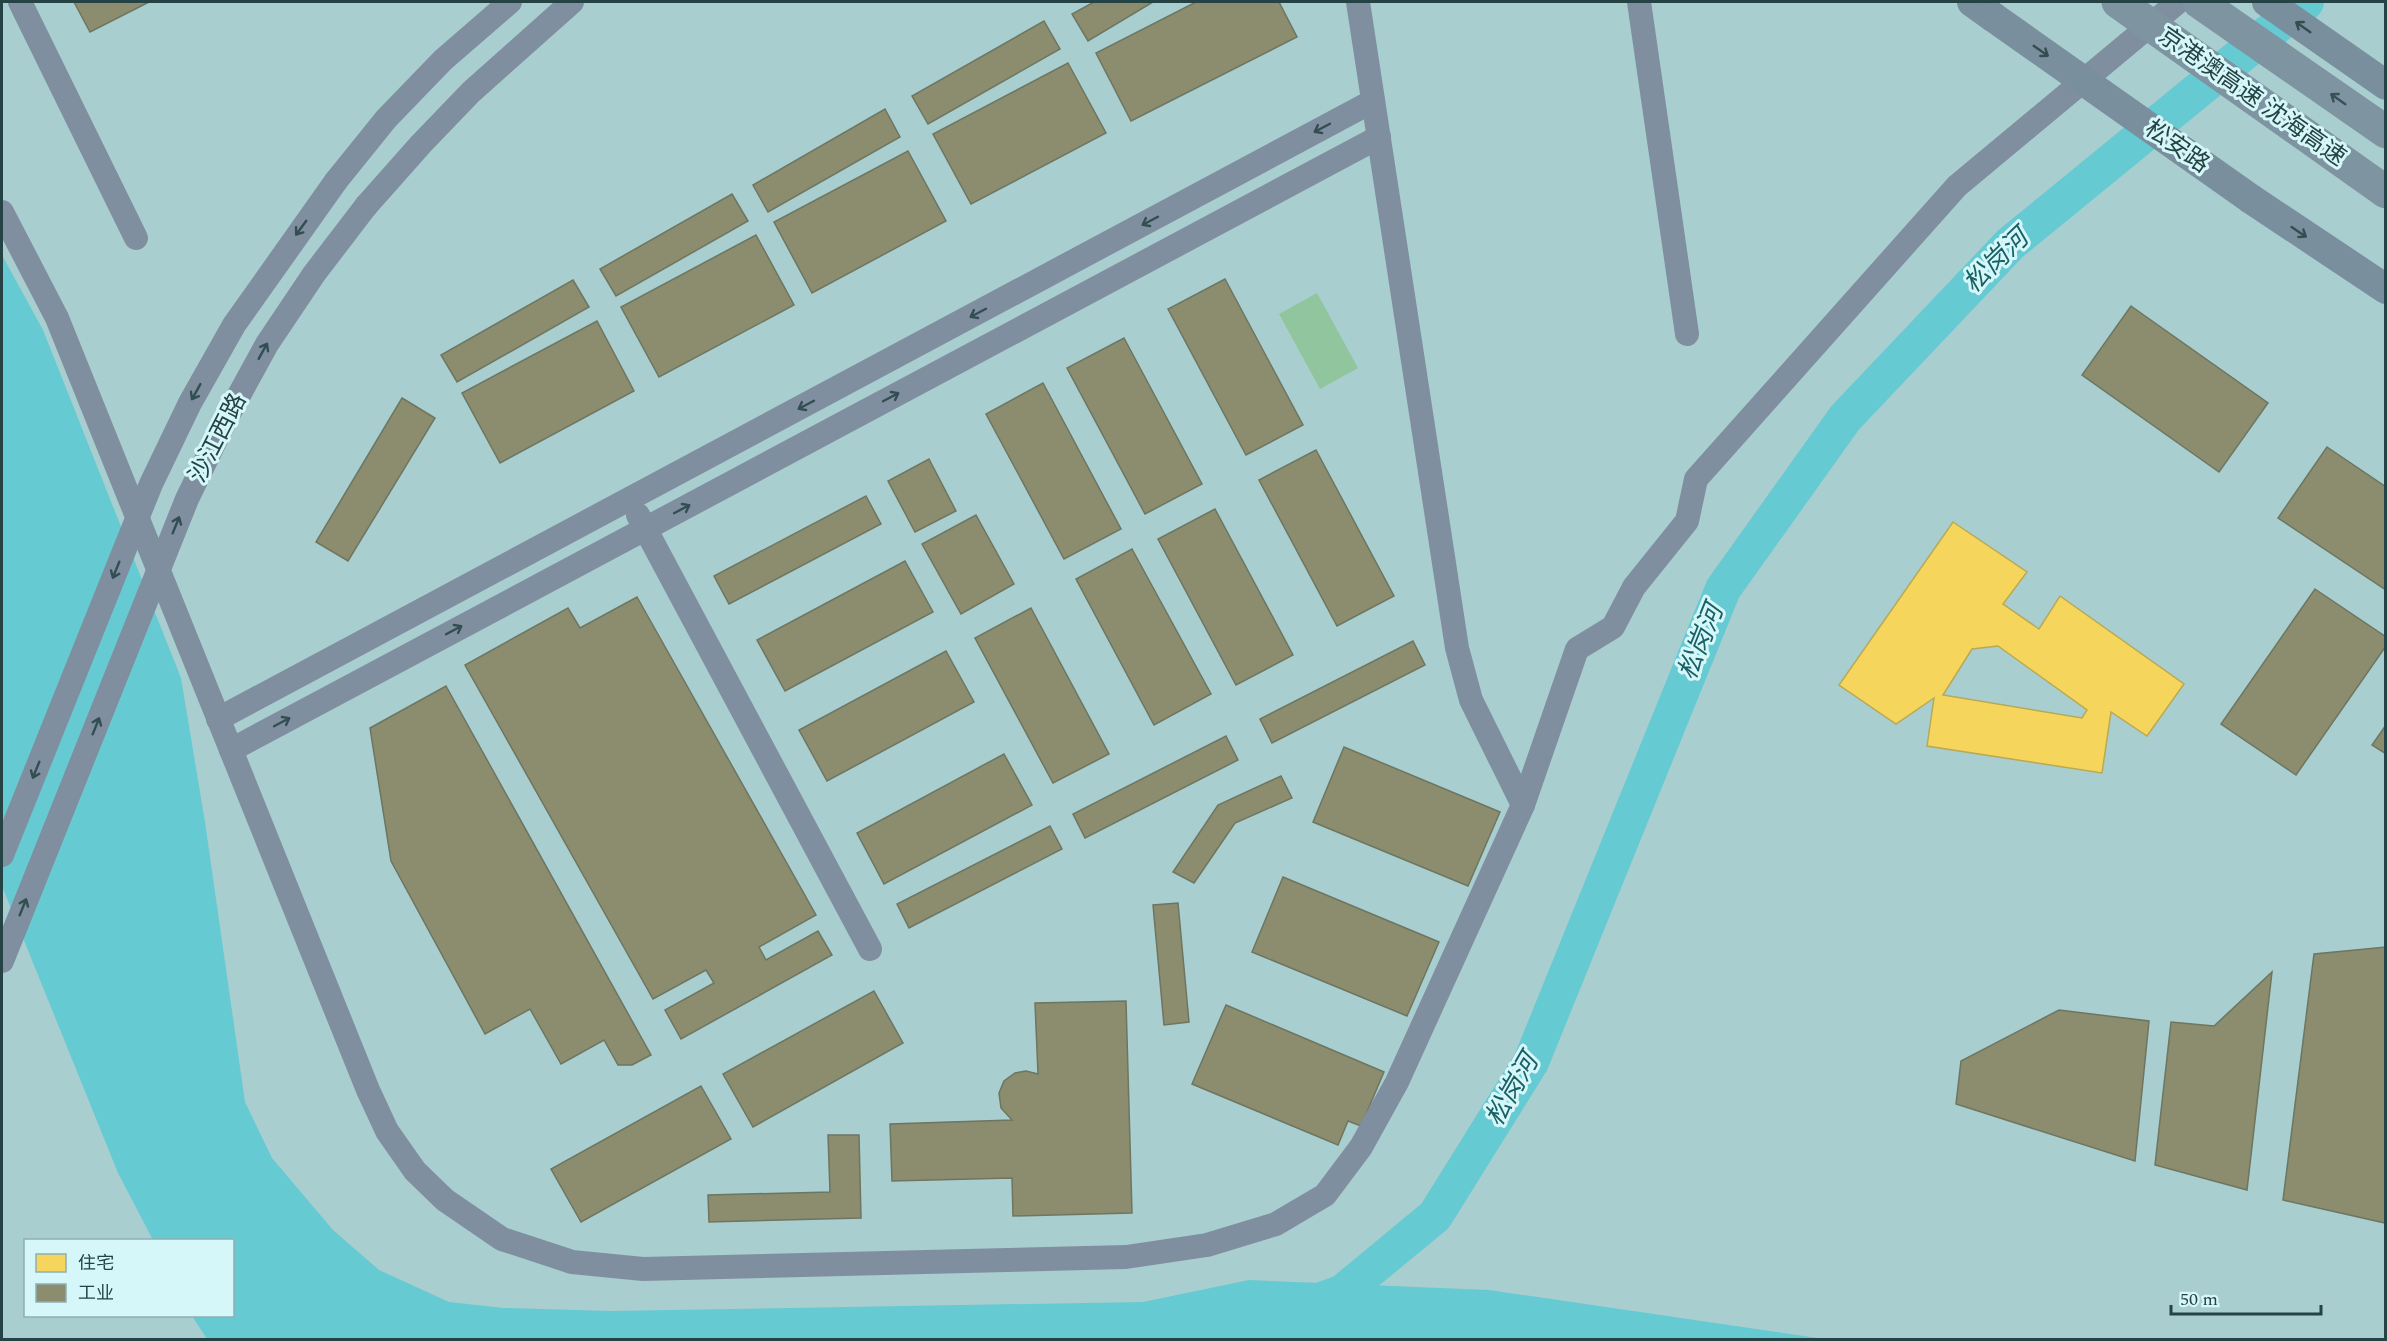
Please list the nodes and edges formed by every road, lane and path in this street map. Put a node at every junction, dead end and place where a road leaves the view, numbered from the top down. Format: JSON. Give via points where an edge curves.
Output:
{"nodes":[{"id":1,"x":20,"y":2,"type":"edge"},
{"id":2,"x":510,"y":2,"type":"edge"},
{"id":3,"x":572,"y":2,"type":"edge"},
{"id":4,"x":1358,"y":2,"type":"edge"},
{"id":5,"x":1639,"y":2,"type":"edge"},
{"id":6,"x":2118,"y":2,"type":"edge"},
{"id":7,"x":2178,"y":2,"type":"edge"},
{"id":8,"x":2199,"y":2,"type":"edge"},
{"id":9,"x":2267,"y":2,"type":"edge"},
{"id":10,"x":1983,"y":9,"type":"edge"},
{"id":11,"x":2385,"y":85,"type":"edge"},
{"id":12,"x":1373,"y":101,"type":"junction"},
{"id":13,"x":2385,"y":132,"type":"edge"},
{"id":14,"x":1379,"y":137,"type":"junction"},
{"id":15,"x":2385,"y":192,"type":"edge"},
{"id":16,"x":2,"y":212,"type":"edge"},
{"id":17,"x":136,"y":238,"type":"dead end"},
{"id":18,"x":2385,"y":289,"type":"edge"},
{"id":19,"x":1688,"y":334,"type":"dead end"},
{"id":20,"x":630,"y":499,"type":"junction"},
{"id":21,"x":645,"y":528,"type":"junction"},
{"id":22,"x":218,"y":719,"type":"junction"},
{"id":23,"x":231,"y":750,"type":"junction"},
{"id":24,"x":1523,"y":805,"type":"junction"},
{"id":25,"x":2,"y":855,"type":"edge"},
{"id":26,"x":870,"y":949,"type":"dead end"},
{"id":27,"x":2,"y":961,"type":"edge"}],
"edges":[{"from":1,"to":17,"type":"street"},
{"from":2,"to":25,"type":"street","name":"沙江西路","one_way":true,"bridge":true,"via":[[443,60],[386,119],[336,181],[234,325],[151,484]]},
{"from":27,"to":3,"type":"street","name":"沙江西路","one_way":true,"bridge":true,"via":[[187,499],[267,344],[366,206],[420,144],[471,92]]},
{"from":4,"to":12,"type":"street"},
{"from":5,"to":19,"type":"street"},
{"from":6,"to":15,"type":"highway","name":"京港澳高速 沈海高速","bridge":true},
{"from":7,"to":24,"type":"street","via":[[1957,186],[1696,479],[1686,521],[1634,586],[1613,627],[1577,649]]},
{"from":13,"to":8,"type":"highway","name":"京港澳高速 沈海高速","one_way":true},
{"from":11,"to":9,"type":"main road","one_way":true},
{"from":10,"to":18,"type":"main road","name":"松安路","one_way":true,"bridge":true},
{"from":12,"to":14,"type":"street"},
{"from":12,"to":20,"type":"street","one_way":true},
{"from":21,"to":14,"type":"street","one_way":true},
{"from":14,"to":24,"type":"street","via":[[1457,648],[1471,700]]},
{"from":16,"to":22,"type":"street","via":[[57,318]]},
{"from":20,"to":21,"type":"street"},
{"from":20,"to":22,"type":"street"},
{"from":23,"to":21,"type":"street","one_way":true},
{"from":21,"to":26,"type":"street"},
{"from":22,"to":23,"type":"street"},
{"from":23,"to":24,"type":"street","via":[[368,1090],[387,1131],[415,1171],[444,1200],[502,1239],[572,1263],[643,1269],[1126,1257],[1207,1245],[1276,1224],[1325,1196],[1361,1147],[1397,1082]]}]}
